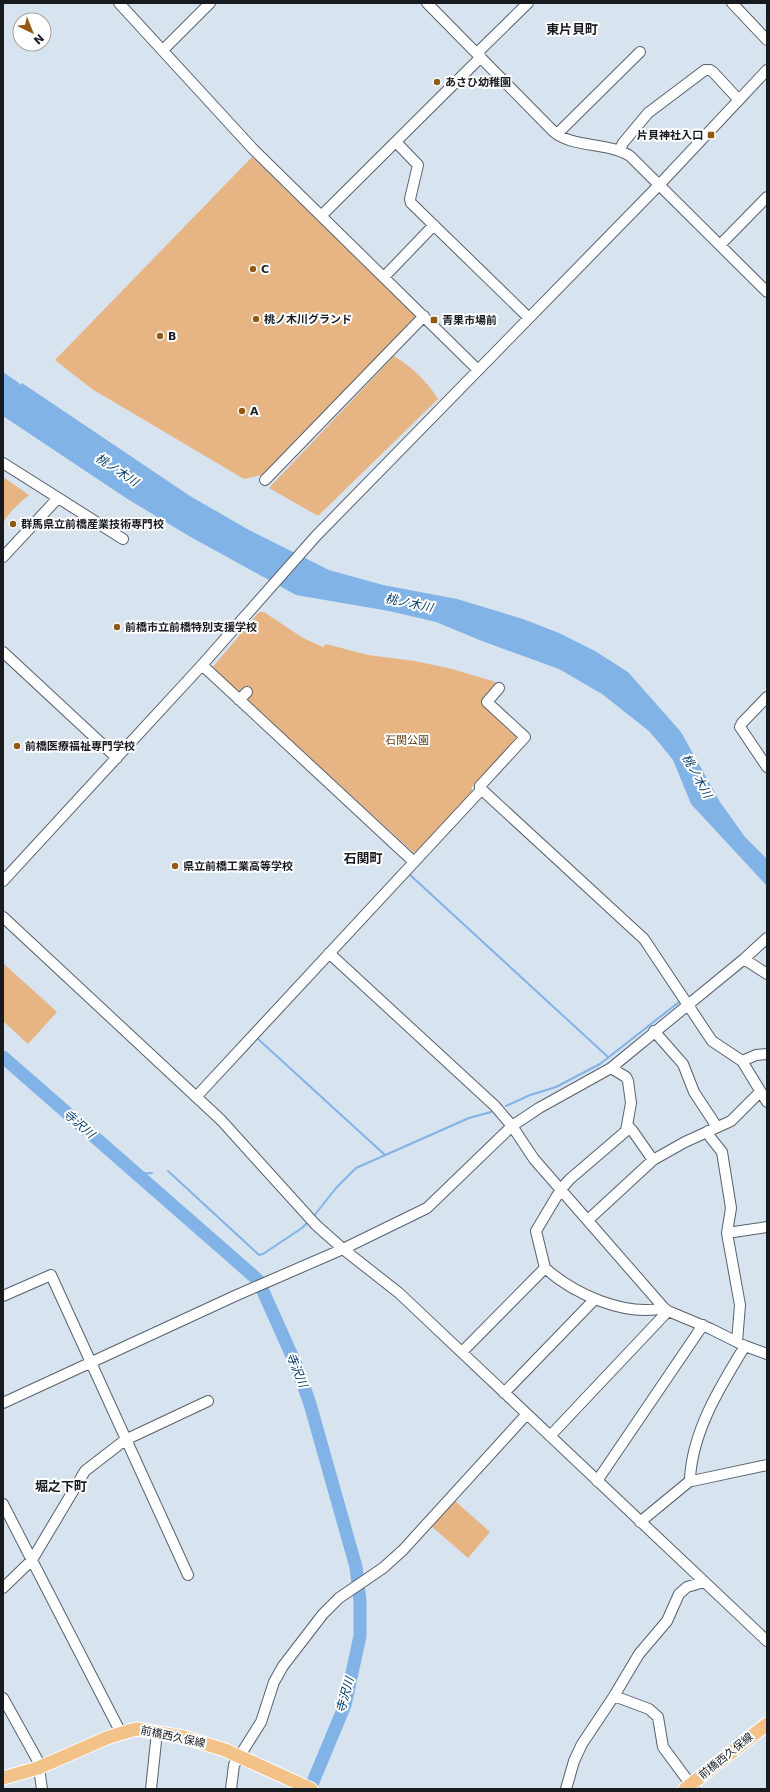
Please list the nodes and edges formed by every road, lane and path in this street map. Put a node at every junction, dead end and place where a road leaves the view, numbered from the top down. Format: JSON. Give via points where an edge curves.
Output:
{"nodes":[{"id":1,"x":119,"y":3,"type":"edge"},
{"id":2,"x":210,"y":3,"type":"edge"},
{"id":3,"x":427,"y":3,"type":"edge"},
{"id":4,"x":528,"y":3,"type":"edge"},
{"id":5,"x":732,"y":3,"type":"edge"},
{"id":6,"x":767,"y":40,"type":"edge"},
{"id":7,"x":163,"y":50,"type":"junction"},
{"id":8,"x":640,"y":52,"type":"dead end"},
{"id":9,"x":479,"y":55,"type":"junction"},
{"id":10,"x":767,"y":70,"type":"edge"},
{"id":11,"x":739,"y":100,"type":"junction"},
{"id":12,"x":557,"y":134,"type":"junction"},
{"id":13,"x":396,"y":142,"type":"junction"},
{"id":14,"x":619,"y":151,"type":"junction"},
{"id":15,"x":659,"y":185,"type":"junction"},
{"id":16,"x":767,"y":197,"type":"edge"},
{"id":17,"x":321,"y":216,"type":"junction"},
{"id":18,"x":434,"y":225,"type":"junction"},
{"id":19,"x":720,"y":245,"type":"junction"},
{"id":20,"x":384,"y":276,"type":"junction"},
{"id":21,"x":767,"y":291,"type":"edge"},
{"id":22,"x":424,"y":316,"type":"junction"},
{"id":23,"x":529,"y":318,"type":"junction"},
{"id":24,"x":478,"y":370,"type":"junction"},
{"id":25,"x":3,"y":463,"type":"edge"},
{"id":26,"x":265,"y":480,"type":"dead end"},
{"id":27,"x":58,"y":498,"type":"junction"},
{"id":28,"x":123,"y":539,"type":"dead end"},
{"id":29,"x":3,"y":557,"type":"edge"},
{"id":30,"x":3,"y":652,"type":"edge"},
{"id":31,"x":202,"y":665,"type":"junction"},
{"id":32,"x":499,"y":688,"type":"dead end"},
{"id":33,"x":247,"y":692,"type":"dead end"},
{"id":34,"x":767,"y":697,"type":"edge"},
{"id":35,"x":239,"y":700,"type":"junction"},
{"id":36,"x":117,"y":758,"type":"junction"},
{"id":37,"x":767,"y":767,"type":"edge"},
{"id":38,"x":481,"y":790,"type":"junction"},
{"id":39,"x":414,"y":862,"type":"junction"},
{"id":40,"x":3,"y":881,"type":"edge"},
{"id":41,"x":3,"y":917,"type":"edge"},
{"id":42,"x":767,"y":938,"type":"edge"},
{"id":43,"x":329,"y":953,"type":"junction"},
{"id":44,"x":744,"y":959,"type":"junction"},
{"id":45,"x":767,"y":974,"type":"edge"},
{"id":46,"x":688,"y":1004,"type":"junction"},
{"id":47,"x":654,"y":1031,"type":"junction"},
{"id":48,"x":767,"y":1054,"type":"edge"},
{"id":49,"x":742,"y":1061,"type":"junction"},
{"id":50,"x":611,"y":1068,"type":"junction"},
{"id":51,"x":760,"y":1092,"type":"junction"},
{"id":52,"x":196,"y":1097,"type":"junction"},
{"id":53,"x":767,"y":1102,"type":"edge"},
{"id":54,"x":512,"y":1126,"type":"junction"},
{"id":55,"x":628,"y":1126,"type":"junction"},
{"id":56,"x":713,"y":1130,"type":"junction"},
{"id":57,"x":653,"y":1160,"type":"junction"},
{"id":58,"x":561,"y":1189,"type":"junction"},
{"id":59,"x":588,"y":1220,"type":"junction"},
{"id":60,"x":767,"y":1227,"type":"edge"},
{"id":61,"x":727,"y":1233,"type":"junction"},
{"id":62,"x":343,"y":1249,"type":"junction"},
{"id":63,"x":545,"y":1268,"type":"junction"},
{"id":64,"x":3,"y":1296,"type":"edge"},
{"id":65,"x":595,"y":1299,"type":"junction"},
{"id":66,"x":666,"y":1309,"type":"junction"},
{"id":67,"x":703,"y":1325,"type":"junction"},
{"id":68,"x":741,"y":1344,"type":"junction"},
{"id":69,"x":462,"y":1352,"type":"junction"},
{"id":70,"x":767,"y":1354,"type":"edge"},
{"id":71,"x":91,"y":1362,"type":"junction"},
{"id":72,"x":504,"y":1393,"type":"junction"},
{"id":73,"x":208,"y":1401,"type":"dead end"},
{"id":74,"x":3,"y":1403,"type":"edge"},
{"id":75,"x":526,"y":1415,"type":"junction"},
{"id":76,"x":550,"y":1436,"type":"junction"},
{"id":77,"x":125,"y":1440,"type":"junction"},
{"id":78,"x":767,"y":1465,"type":"edge"},
{"id":79,"x":691,"y":1480,"type":"junction"},
{"id":80,"x":597,"y":1481,"type":"junction"},
{"id":81,"x":3,"y":1504,"type":"edge"},
{"id":82,"x":640,"y":1522,"type":"junction"},
{"id":83,"x":32,"y":1560,"type":"junction"},
{"id":84,"x":188,"y":1575,"type":"dead end"},
{"id":85,"x":704,"y":1582,"type":"junction"},
{"id":86,"x":3,"y":1588,"type":"edge"},
{"id":87,"x":767,"y":1641,"type":"edge"},
{"id":88,"x":614,"y":1696,"type":"junction"},
{"id":89,"x":3,"y":1698,"type":"edge"},
{"id":90,"x":767,"y":1724,"type":"edge"},
{"id":91,"x":157,"y":1732,"type":"junction"},
{"id":92,"x":121,"y":1733,"type":"junction"},
{"id":93,"x":240,"y":1755,"type":"junction"},
{"id":94,"x":38,"y":1768,"type":"junction"},
{"id":95,"x":3,"y":1778,"type":"edge"},
{"id":96,"x":690,"y":1788,"type":"edge"},
{"id":97,"x":42,"y":1789,"type":"edge"},
{"id":98,"x":151,"y":1789,"type":"edge"},
{"id":99,"x":231,"y":1789,"type":"edge"},
{"id":100,"x":311,"y":1789,"type":"edge"},
{"id":101,"x":566,"y":1789,"type":"edge"}],
"edges":[{"from":1,"to":7,"type":"street"},
{"from":2,"to":7,"type":"street"},
{"from":3,"to":9,"type":"street"},
{"from":4,"to":9,"type":"street"},
{"from":5,"to":6,"type":"street"},
{"from":7,"to":17,"type":"street","via":[[253,149]]},
{"from":8,"to":12,"type":"street"},
{"from":9,"to":12,"type":"street"},
{"from":9,"to":13,"type":"street"},
{"from":10,"to":11,"type":"street"},
{"from":11,"to":14,"type":"street","via":[[714,72],[708,69],[648,113]]},
{"from":11,"to":15,"type":"street"},
{"from":12,"to":14,"type":"street","via":[[564,138]]},
{"from":13,"to":17,"type":"street"},
{"from":13,"to":18,"type":"street","via":[[418,165],[410,201]]},
{"from":14,"to":15,"type":"street","via":[[630,156]]},
{"from":15,"to":19,"type":"street"},
{"from":15,"to":23,"type":"street"},
{"from":16,"to":19,"type":"street"},
{"from":17,"to":20,"type":"street"},
{"from":18,"to":20,"type":"street"},
{"from":18,"to":23,"type":"street"},
{"from":19,"to":21,"type":"street"},
{"from":20,"to":22,"type":"street"},
{"from":22,"to":24,"type":"street"},
{"from":22,"to":26,"type":"street"},
{"from":23,"to":24,"type":"street"},
{"from":24,"to":31,"type":"street","via":[[311,542]]},
{"from":25,"to":27,"type":"street"},
{"from":27,"to":28,"type":"street"},
{"from":27,"to":29,"type":"street"},
{"from":30,"to":36,"type":"street"},
{"from":31,"to":35,"type":"street"},
{"from":31,"to":36,"type":"street"},
{"from":32,"to":38,"type":"street","via":[[487,702],[525,737],[480,786]]},
{"from":33,"to":35,"type":"street"},
{"from":34,"to":37,"type":"street","via":[[740,727]]},
{"from":35,"to":39,"type":"street"},
{"from":36,"to":40,"type":"street"},
{"from":38,"to":39,"type":"street"},
{"from":38,"to":46,"type":"street","via":[[644,939]]},
{"from":39,"to":43,"type":"street"},
{"from":41,"to":52,"type":"street"},
{"from":42,"to":44,"type":"street"},
{"from":43,"to":52,"type":"street"},
{"from":43,"to":54,"type":"street","via":[[495,1106]]},
{"from":44,"to":45,"type":"street"},
{"from":44,"to":46,"type":"street"},
{"from":46,"to":47,"type":"street"},
{"from":46,"to":49,"type":"street","via":[[712,1041]]},
{"from":47,"to":50,"type":"street"},
{"from":47,"to":56,"type":"street","via":[[683,1064]]},
{"from":48,"to":49,"type":"street","via":[[756,1055]]},
{"from":49,"to":51,"type":"street"},
{"from":50,"to":54,"type":"street"},
{"from":50,"to":55,"type":"street","via":[[628,1081],[631,1103]]},
{"from":51,"to":53,"type":"street"},
{"from":51,"to":56,"type":"street","via":[[732,1121]]},
{"from":52,"to":62,"type":"street"},
{"from":54,"to":58,"type":"street","via":[[534,1159]]},
{"from":54,"to":62,"type":"street","via":[[427,1208]]},
{"from":55,"to":57,"type":"street"},
{"from":55,"to":58,"type":"street","via":[[626,1131]]},
{"from":56,"to":57,"type":"street"},
{"from":56,"to":61,"type":"street","via":[[710,1137],[722,1152],[731,1208]]},
{"from":57,"to":59,"type":"street"},
{"from":58,"to":59,"type":"street"},
{"from":58,"to":63,"type":"street","via":[[536,1231]]},
{"from":59,"to":66,"type":"street"},
{"from":60,"to":61,"type":"street"},
{"from":61,"to":68,"type":"street","via":[[740,1305]]},
{"from":62,"to":69,"type":"street","via":[[399,1293]]},
{"from":62,"to":71,"type":"street"},
{"from":63,"to":65,"type":"street"},
{"from":63,"to":69,"type":"street"},
{"from":64,"to":71,"type":"street","via":[[51,1275]]},
{"from":65,"to":66,"type":"street","via":[[631,1309]]},
{"from":65,"to":72,"type":"street"},
{"from":66,"to":67,"type":"street"},
{"from":66,"to":76,"type":"street"},
{"from":67,"to":68,"type":"street"},
{"from":67,"to":80,"type":"street"},
{"from":68,"to":70,"type":"street"},
{"from":68,"to":79,"type":"street","via":[[717,1392],[691,1458]]},
{"from":69,"to":72,"type":"street"},
{"from":71,"to":74,"type":"street"},
{"from":71,"to":77,"type":"street"},
{"from":72,"to":75,"type":"street"},
{"from":73,"to":77,"type":"street"},
{"from":75,"to":76,"type":"street"},
{"from":75,"to":93,"type":"street","via":[[403,1550],[383,1568],[339,1598],[323,1614],[278,1673],[261,1722]]},
{"from":76,"to":80,"type":"street"},
{"from":77,"to":83,"type":"street","via":[[84,1471]]},
{"from":77,"to":84,"type":"street"},
{"from":78,"to":79,"type":"street"},
{"from":79,"to":82,"type":"street"},
{"from":80,"to":82,"type":"street"},
{"from":81,"to":83,"type":"street"},
{"from":82,"to":85,"type":"street"},
{"from":83,"to":86,"type":"street"},
{"from":83,"to":92,"type":"street"},
{"from":85,"to":87,"type":"street"},
{"from":85,"to":88,"type":"street","via":[[687,1587],[679,1594],[667,1621],[639,1654]]},
{"from":88,"to":96,"type":"street","via":[[649,1709],[658,1717],[663,1747]]},
{"from":88,"to":101,"type":"street","via":[[579,1749]]},
{"from":89,"to":94,"type":"street","via":[[38,1761]]},
{"from":90,"to":96,"type":"main road","name":"前橋西久保線"},
{"from":91,"to":92,"type":"main road","name":"前橋西久保線","via":[[136,1729]]},
{"from":91,"to":93,"type":"main road","name":"前橋西久保線"},
{"from":91,"to":98,"type":"street"},
{"from":92,"to":94,"type":"main road","name":"前橋西久保線"},
{"from":93,"to":99,"type":"street","via":[[234,1764]]},
{"from":93,"to":100,"type":"main road","name":"前橋西久保線"},
{"from":94,"to":95,"type":"main road","name":"前橋西久保線"},
{"from":94,"to":97,"type":"street"}]}
